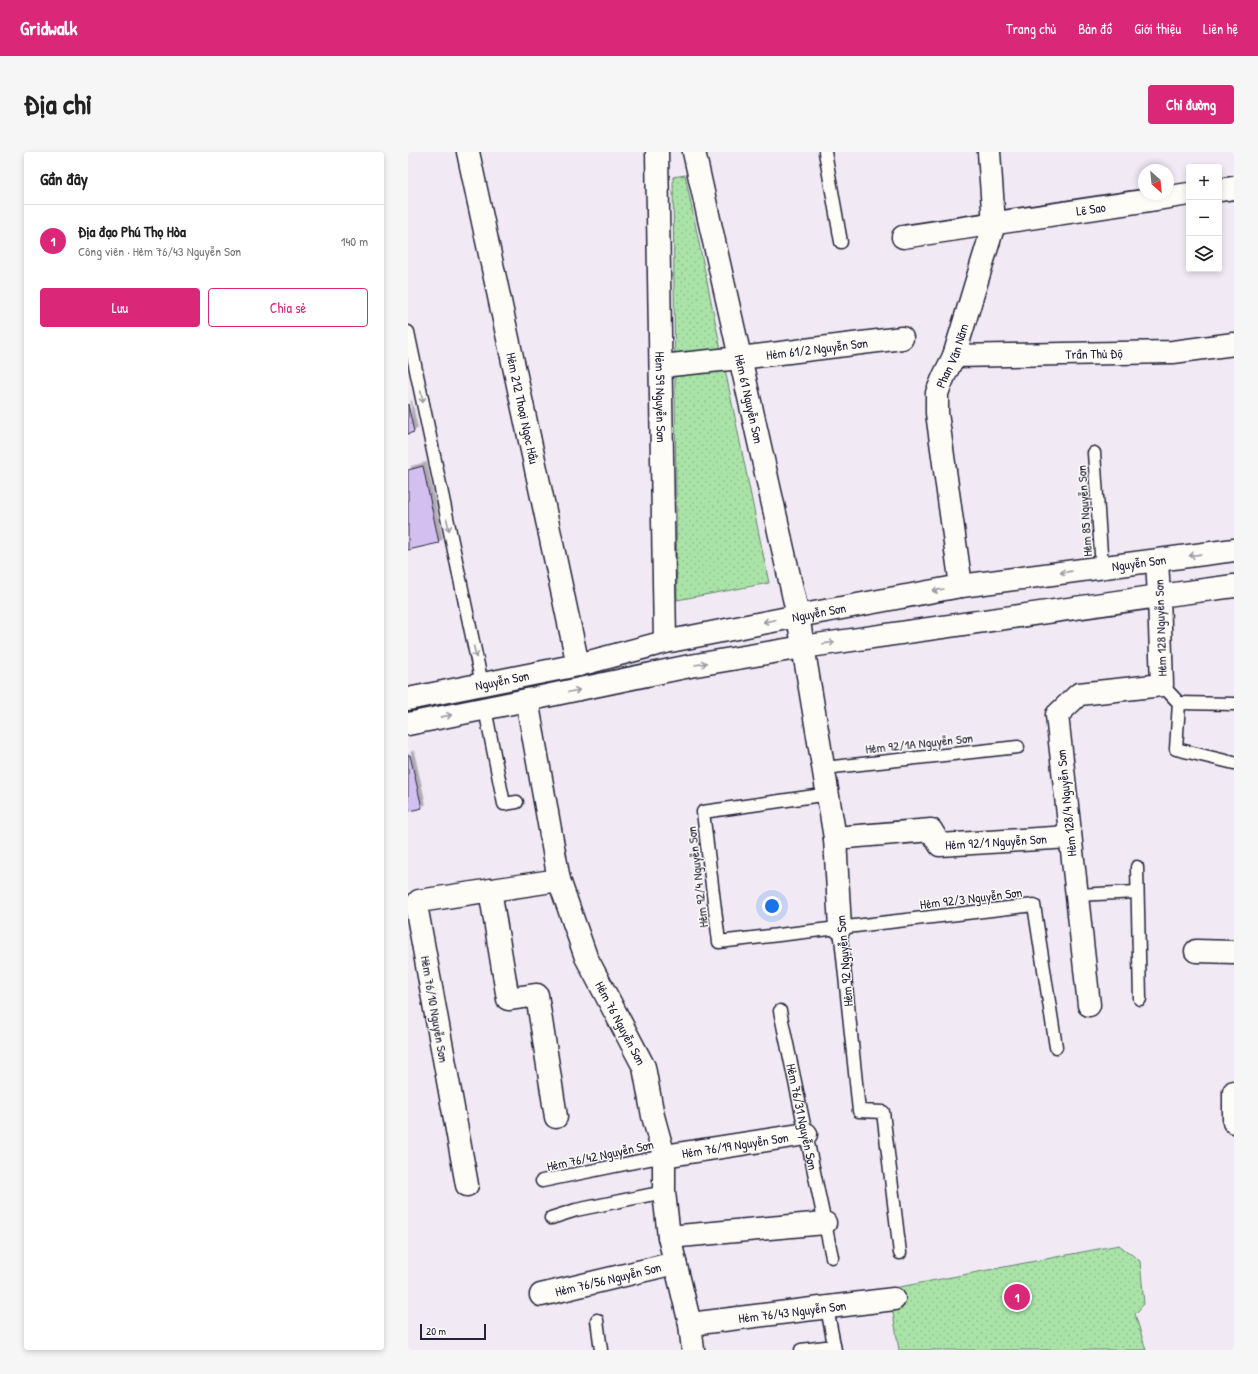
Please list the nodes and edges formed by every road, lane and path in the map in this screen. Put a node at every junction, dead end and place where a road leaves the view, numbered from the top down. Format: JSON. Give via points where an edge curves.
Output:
{"nodes":[{"id":1,"x":468,"y":152,"type":"edge"},
{"id":2,"x":657,"y":152,"type":"edge"},
{"id":3,"x":694,"y":152,"type":"edge"},
{"id":4,"x":825,"y":152,"type":"edge"},
{"id":5,"x":989,"y":152,"type":"edge"},
{"id":6,"x":1234,"y":188,"type":"edge"},
{"id":7,"x":1222,"y":190,"type":"edge"},
{"id":8,"x":1186,"y":194,"type":"edge"},
{"id":9,"x":994,"y":224,"type":"junction"},
{"id":10,"x":903,"y":237,"type":"dead end"},
{"id":11,"x":841,"y":242,"type":"dead end"},
{"id":12,"x":408,"y":332,"type":"edge"},
{"id":13,"x":902,"y":338,"type":"dead end"},
{"id":14,"x":1234,"y":344,"type":"edge"},
{"id":15,"x":954,"y":356,"type":"junction"},
{"id":16,"x":740,"y":358,"type":"junction"},
{"id":17,"x":660,"y":366,"type":"junction"},
{"id":18,"x":1094,"y":453,"type":"dead end"},
{"id":19,"x":1234,"y":550,"type":"edge"},
{"id":20,"x":1157,"y":561,"type":"junction"},
{"id":21,"x":1102,"y":568,"type":"junction"},
{"id":22,"x":961,"y":586,"type":"junction"},
{"id":23,"x":1234,"y":586,"type":"edge"},
{"id":24,"x":1160,"y":596,"type":"junction"},
{"id":25,"x":798,"y":616,"type":"junction"},
{"id":26,"x":665,"y":642,"type":"junction"},
{"id":27,"x":804,"y":647,"type":"junction"},
{"id":28,"x":578,"y":665,"type":"junction"},
{"id":29,"x":482,"y":684,"type":"junction"},
{"id":30,"x":1162,"y":685,"type":"junction"},
{"id":31,"x":408,"y":700,"type":"edge"},
{"id":32,"x":527,"y":700,"type":"junction"},
{"id":33,"x":1178,"y":704,"type":"junction"},
{"id":34,"x":1234,"y":704,"type":"edge"},
{"id":35,"x":484,"y":709,"type":"junction"},
{"id":36,"x":408,"y":724,"type":"edge"},
{"id":37,"x":1018,"y":747,"type":"dead end"},
{"id":38,"x":1234,"y":763,"type":"edge"},
{"id":39,"x":824,"y":768,"type":"junction"},
{"id":40,"x":829,"y":794,"type":"junction"},
{"id":41,"x":517,"y":802,"type":"dead end"},
{"id":42,"x":1070,"y":837,"type":"junction"},
{"id":43,"x":835,"y":838,"type":"junction"},
{"id":44,"x":1137,"y":867,"type":"dead end"},
{"id":45,"x":559,"y":880,"type":"junction"},
{"id":46,"x":490,"y":890,"type":"junction"},
{"id":47,"x":1137,"y":892,"type":"junction"},
{"id":48,"x":1077,"y":895,"type":"junction"},
{"id":49,"x":840,"y":928,"type":"junction"},
{"id":50,"x":1196,"y":951,"type":"dead end"},
{"id":51,"x":1234,"y":952,"type":"edge"},
{"id":52,"x":1140,"y":999,"type":"dead end"},
{"id":53,"x":1089,"y":1005,"type":"dead end"},
{"id":54,"x":780,"y":1011,"type":"dead end"},
{"id":55,"x":1056,"y":1047,"type":"dead end"},
{"id":56,"x":1234,"y":1092,"type":"edge"},
{"id":57,"x":556,"y":1117,"type":"dead end"},
{"id":58,"x":1234,"y":1122,"type":"edge"},
{"id":59,"x":806,"y":1134,"type":"junction"},
{"id":60,"x":664,"y":1156,"type":"junction"},
{"id":61,"x":542,"y":1181,"type":"dead end"},
{"id":62,"x":467,"y":1185,"type":"dead end"},
{"id":63,"x":664,"y":1192,"type":"junction"},
{"id":64,"x":551,"y":1218,"type":"dead end"},
{"id":65,"x":825,"y":1223,"type":"junction"},
{"id":66,"x":669,"y":1237,"type":"junction"},
{"id":67,"x":900,"y":1253,"type":"dead end"},
{"id":68,"x":832,"y":1256,"type":"dead end"},
{"id":69,"x":675,"y":1263,"type":"junction"},
{"id":70,"x":541,"y":1295,"type":"dead end"},
{"id":71,"x":894,"y":1299,"type":"dead end"},
{"id":72,"x":827,"y":1308,"type":"junction"},
{"id":73,"x":597,"y":1320,"type":"dead end"},
{"id":74,"x":690,"y":1324,"type":"junction"},
{"id":75,"x":834,"y":1348,"type":"edge"},
{"id":76,"x":601,"y":1350,"type":"edge"},
{"id":77,"x":693,"y":1350,"type":"edge"},
{"id":78,"x":801,"y":1350,"type":"edge"}],
"edges":[{"from":1,"to":28,"type":"street","name":"Hẻm 212 Thoại Ngọc Hầu"},
{"from":2,"to":17,"type":"street","name":"Hẻm 59 Nguyễn Sơn"},
{"from":3,"to":16,"type":"street","name":"Hẻm 61 Nguyễn Sơn"},
{"from":4,"to":11,"type":"lane"},
{"from":5,"to":9,"type":"street","name":"Phan Văn Năm"},
{"from":6,"to":7,"type":"street"},
{"from":8,"to":9,"type":"street","name":"Lê Sao"},
{"from":9,"to":10,"type":"street","name":"Lê Sao"},
{"from":9,"to":15,"type":"street","name":"Phan Văn Năm"},
{"from":12,"to":29,"type":"lane","one_way":true},
{"from":13,"to":16,"type":"street","name":"Hẻm 61/2 Nguyễn Sơn"},
{"from":14,"to":15,"type":"street","name":"Trần Thủ Độ","via":[[1174,352]]},
{"from":15,"to":22,"type":"street","name":"Phan Văn Năm","via":[[937,393],[937,413]]},
{"from":16,"to":17,"type":"street","name":"Hẻm 61/2 Nguyễn Sơn"},
{"from":16,"to":25,"type":"street","name":"Hẻm 61 Nguyễn Sơn"},
{"from":17,"to":26,"type":"street","name":"Hẻm 59 Nguyễn Sơn"},
{"from":18,"to":21,"type":"lane","name":"Hẻm 85 Nguyễn Sơn"},
{"from":19,"to":20,"type":"street","name":"Nguyễn Sơn","one_way":true},
{"from":20,"to":21,"type":"street","name":"Nguyễn Sơn"},
{"from":20,"to":24,"type":"street","name":"Hẻm 128 Nguyễn Sơn"},
{"from":21,"to":22,"type":"street","name":"Nguyễn Sơn","one_way":true},
{"from":22,"to":25,"type":"street","name":"Nguyễn Sơn","one_way":true},
{"from":23,"to":24,"type":"street","name":"Nguyễn Sơn"},
{"from":27,"to":24,"type":"street","name":"Nguyễn Sơn","one_way":true},
{"from":24,"to":30,"type":"street","name":"Hẻm 128 Nguyễn Sơn"},
{"from":25,"to":26,"type":"street","name":"Nguyễn Sơn","one_way":true},
{"from":25,"to":27,"type":"street","name":"Hẻm 61 Nguyễn Sơn"},
{"from":26,"to":28,"type":"street","name":"Nguyễn Sơn"},
{"from":32,"to":27,"type":"street","name":"Nguyễn Sơn","one_way":true,"via":[[690,666]]},
{"from":27,"to":39,"type":"street","name":"Hẻm 92 Nguyễn Sơn"},
{"from":28,"to":29,"type":"street","name":"Nguyễn Sơn"},
{"from":29,"to":31,"type":"street","name":"Nguyễn Sơn"},
{"from":30,"to":33,"type":"lane","name":"Hẻm 128 Nguyễn Sơn"},
{"from":30,"to":42,"type":"street","name":"Hẻm 128/4 Nguyễn Sơn","via":[[1079,694],[1057,715]]},
{"from":32,"to":35,"type":"street","name":"Nguyễn Sơn"},
{"from":32,"to":45,"type":"street","name":"Hẻm 76 Nguyễn Sơn"},
{"from":33,"to":34,"type":"lane"},
{"from":33,"to":38,"type":"lane","via":[[1176,749]]},
{"from":36,"to":35,"type":"street","name":"Nguyễn Sơn","one_way":true},
{"from":35,"to":41,"type":"lane","via":[[504,804]]},
{"from":37,"to":39,"type":"lane","name":"Hẻm 92/1A Nguyễn Sơn"},
{"from":39,"to":40,"type":"street","name":"Hẻm 92 Nguyễn Sơn"},
{"from":40,"to":43,"type":"street","name":"Hẻm 92 Nguyễn Sơn"},
{"from":40,"to":49,"type":"lane","name":"Hẻm 92/4 Nguyễn Sơn","via":[[703,812],[719,942]]},
{"from":42,"to":43,"type":"street","name":"Hẻm 92/1 Nguyễn Sơn","via":[[940,845],[931,830]]},
{"from":42,"to":48,"type":"street","name":"Hẻm 128/4 Nguyễn Sơn"},
{"from":43,"to":49,"type":"street","name":"Hẻm 92 Nguyễn Sơn"},
{"from":44,"to":47,"type":"lane"},
{"from":45,"to":46,"type":"street","name":"Hẻm 76/10 Nguyễn Sơn"},
{"from":45,"to":60,"type":"street","name":"Hẻm 76 Nguyễn Sơn","via":[[586,957],[644,1067],[652,1116]]},
{"from":46,"to":57,"type":"street","via":[[508,999],[537,995]]},
{"from":46,"to":62,"type":"street","name":"Hẻm 76/10 Nguyễn Sơn","via":[[419,901],[416,905]]},
{"from":47,"to":48,"type":"lane"},
{"from":47,"to":52,"type":"lane"},
{"from":48,"to":53,"type":"street","name":"Hẻm 128/4 Nguyễn Sơn"},
{"from":49,"to":55,"type":"lane","name":"Hẻm 92/3 Nguyễn Sơn","via":[[1034,905]]},
{"from":49,"to":67,"type":"lane","name":"Hẻm 92 Nguyễn Sơn","via":[[859,1111],[884,1112]]},
{"from":50,"to":51,"type":"street"},
{"from":54,"to":59,"type":"lane","name":"Hẻm 76/31 Nguyễn Sơn"},
{"from":56,"to":58,"type":"street"},
{"from":59,"to":60,"type":"street","name":"Hẻm 76/19 Nguyễn Sơn"},
{"from":59,"to":65,"type":"lane","name":"Hẻm 76/31 Nguyễn Sơn"},
{"from":60,"to":61,"type":"lane","name":"Hẻm 76/42 Nguyễn Sơn"},
{"from":60,"to":63,"type":"street","name":"Hẻm 76 Nguyễn Sơn"},
{"from":63,"to":64,"type":"lane","via":[[576,1210]]},
{"from":63,"to":66,"type":"street","name":"Hẻm 76 Nguyễn Sơn"},
{"from":65,"to":66,"type":"street"},
{"from":65,"to":68,"type":"lane","name":"Hẻm 76/31 Nguyễn Sơn"},
{"from":66,"to":69,"type":"street","name":"Hẻm 76 Nguyễn Sơn"},
{"from":69,"to":70,"type":"street","name":"Hẻm 76/56 Nguyễn Sơn"},
{"from":69,"to":74,"type":"street","name":"Hẻm 76 Nguyễn Sơn"},
{"from":71,"to":72,"type":"street","name":"Hẻm 76/43 Nguyễn Sơn"},
{"from":72,"to":74,"type":"street","name":"Hẻm 76/43 Nguyễn Sơn"},
{"from":72,"to":75,"type":"lane"},
{"from":73,"to":76,"type":"lane"},
{"from":74,"to":77,"type":"street","name":"Hẻm 76 Nguyễn Sơn"},
{"from":75,"to":78,"type":"lane"}]}
